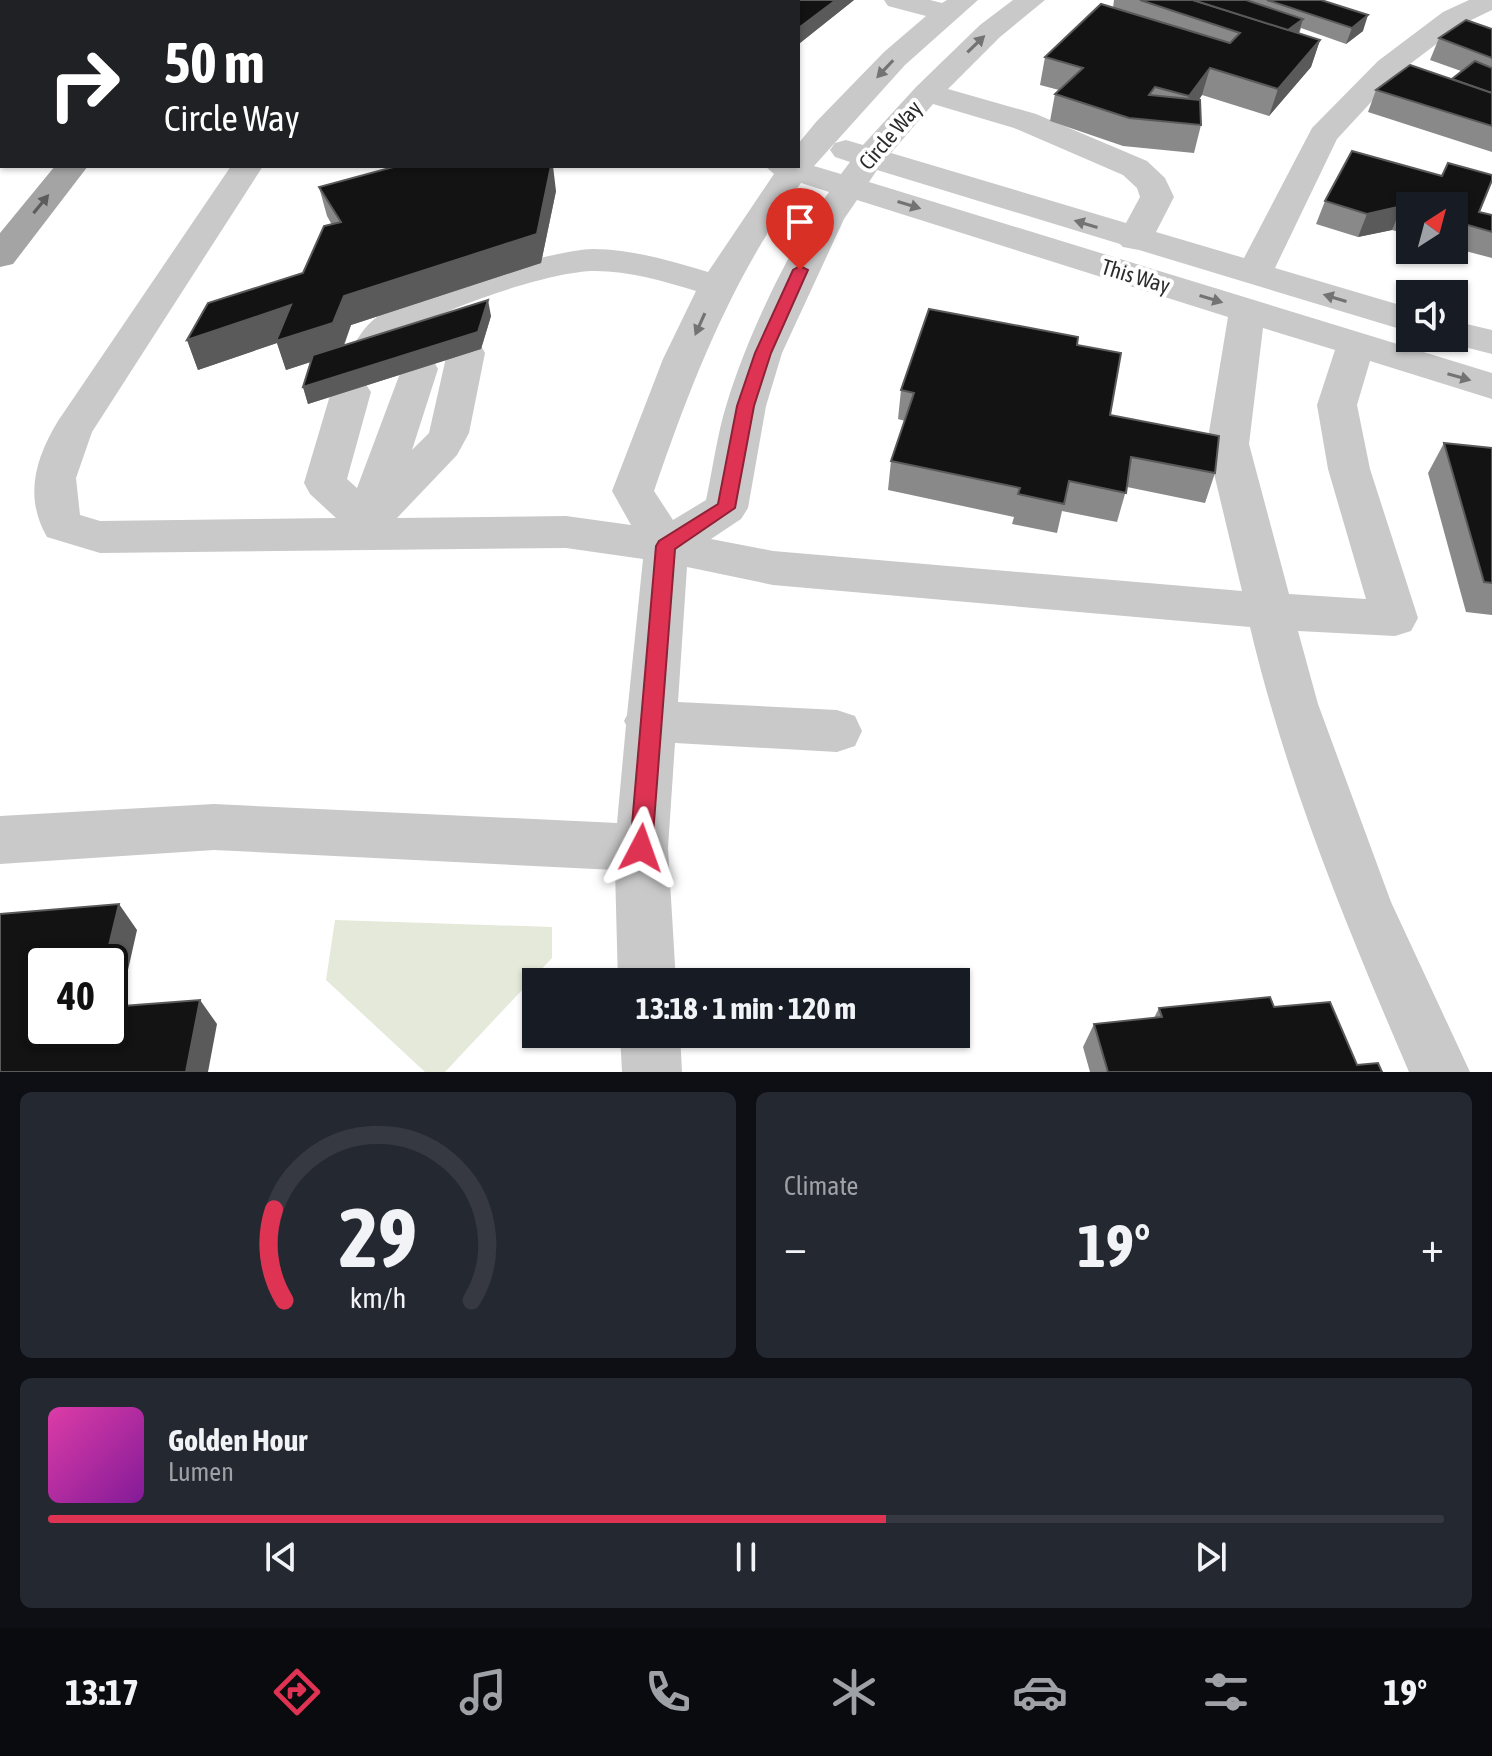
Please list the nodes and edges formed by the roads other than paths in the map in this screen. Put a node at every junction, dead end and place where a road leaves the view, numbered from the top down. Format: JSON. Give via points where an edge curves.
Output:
{"nodes":[{"id":1,"x":898,"y":0,"type":"edge"},
{"id":2,"x":1031,"y":0,"type":"edge"},
{"id":3,"x":1491,"y":0,"type":"edge"},
{"id":4,"x":955,"y":7,"type":"edge"},
{"id":5,"x":927,"y":93,"type":"junction"},
{"id":6,"x":800,"y":151,"type":"edge"},
{"id":7,"x":800,"y":153,"type":"edge"},
{"id":8,"x":800,"y":154,"type":"edge"},
{"id":9,"x":869,"y":158,"type":"junction"},
{"id":10,"x":67,"y":168,"type":"edge"},
{"id":11,"x":246,"y":168,"type":"edge"},
{"id":12,"x":789,"y":168,"type":"edge"},
{"id":13,"x":847,"y":186,"type":"junction"},
{"id":14,"x":1135,"y":240,"type":"junction"},
{"id":15,"x":0,"y":256,"type":"edge"},
{"id":16,"x":717,"y":286,"type":"junction"},
{"id":17,"x":1251,"y":292,"type":"junction"},
{"id":18,"x":1396,"y":318,"type":"edge"},
{"id":19,"x":1468,"y":336,"type":"edge"},
{"id":20,"x":1492,"y":342,"type":"edge"},
{"id":21,"x":1356,"y":346,"type":"junction"},
{"id":22,"x":415,"y":352,"type":"junction"},
{"id":23,"x":1492,"y":386,"type":"edge"},
{"id":24,"x":365,"y":528,"type":"junction"},
{"id":25,"x":666,"y":546,"type":"junction"},
{"id":26,"x":1272,"y":610,"type":"junction"},
{"id":27,"x":649,"y":721,"type":"junction"},
{"id":28,"x":837,"y":731,"type":"dead end"},
{"id":29,"x":0,"y":840,"type":"edge"},
{"id":30,"x":641,"y":848,"type":"junction"},
{"id":31,"x":646,"y":968,"type":"edge"},
{"id":32,"x":651,"y":1048,"type":"edge"},
{"id":33,"x":652,"y":1072,"type":"edge"},
{"id":34,"x":1440,"y":1072,"type":"edge"}],
"edges":[{"from":1,"to":4,"type":"street"},
{"from":5,"to":2,"type":"street","name":"Circle Way","one_way":true,"via":[[990,31]]},
{"from":3,"to":17,"type":"street","via":[[1453,18],[1388,67],[1323,135]]},
{"from":4,"to":6,"type":"street","one_way":true},
{"from":5,"to":9,"type":"street","name":"Circle Way"},
{"from":5,"to":14,"type":"street","via":[[1025,121],[1135,168],[1153,185],[1157,197]]},
{"from":7,"to":9,"type":"street","name":"This Way"},
{"from":8,"to":13,"type":"street","name":"This Way"},
{"from":9,"to":13,"type":"street","name":"Circle Way"},
{"from":14,"to":9,"type":"street","name":"This Way","one_way":true},
{"from":15,"to":10,"type":"main road","one_way":true},
{"from":11,"to":24,"type":"street","via":[[72,431],[56,468],[52,500],[62,526],[100,537]]},
{"from":12,"to":16,"type":"street"},
{"from":13,"to":17,"type":"street","name":"This Way","one_way":true},
{"from":13,"to":25,"type":"street","name":"Circle Way","via":[[813,243],[763,353],[746,406],[726,508]]},
{"from":14,"to":17,"type":"street","name":"This Way"},
{"from":16,"to":22,"type":"street","via":[[644,264],[589,260],[538,270]]},
{"from":16,"to":25,"type":"street","one_way":true,"via":[[668,394],[633,491]]},
{"from":18,"to":17,"type":"street","name":"This Way","one_way":true},
{"from":17,"to":21,"type":"street","name":"This Way"},
{"from":17,"to":26,"type":"street","via":[[1228,444]]},
{"from":19,"to":20,"type":"street"},
{"from":21,"to":23,"type":"street","name":"This Way","one_way":true},
{"from":21,"to":26,"type":"street","via":[[1337,405],[1349,469],[1395,618]]},
{"from":22,"to":24,"type":"street"},
{"from":22,"to":24,"type":"street","via":[[325,483]]},
{"from":24,"to":25,"type":"street","via":[[566,532]]},
{"from":25,"to":26,"type":"street","via":[[773,568]]},
{"from":25,"to":27,"type":"street"},
{"from":26,"to":34,"type":"street","via":[[1293,704],[1332,816],[1365,906]]},
{"from":27,"to":28,"type":"street"},
{"from":27,"to":30,"type":"street"},
{"from":29,"to":30,"type":"street","via":[[214,827]]},
{"from":30,"to":31,"type":"street"},
{"from":32,"to":33,"type":"street"}]}
